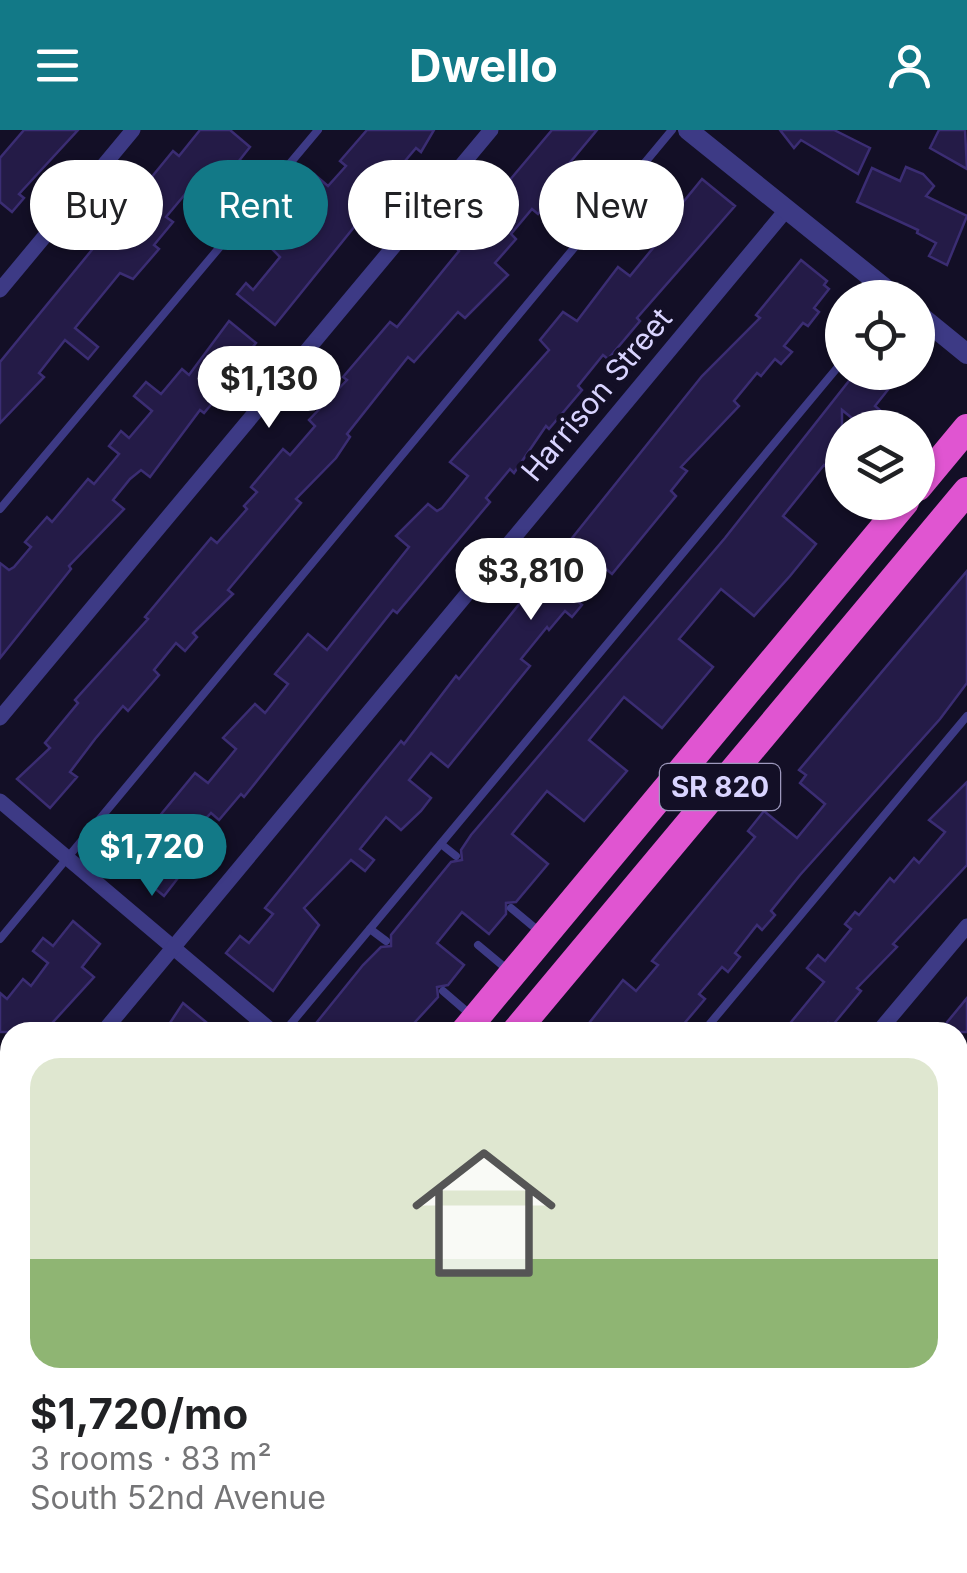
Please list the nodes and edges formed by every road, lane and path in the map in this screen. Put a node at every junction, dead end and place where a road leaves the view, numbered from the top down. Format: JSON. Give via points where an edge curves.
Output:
{"nodes":[{"id":1,"x":133,"y":130,"type":"edge"},
{"id":2,"x":318,"y":130,"type":"edge"},
{"id":3,"x":492,"y":130,"type":"edge"},
{"id":4,"x":672,"y":130,"type":"edge"},
{"id":5,"x":688,"y":130,"type":"edge"},
{"id":6,"x":787,"y":209,"type":"junction"},
{"id":7,"x":875,"y":280,"type":"edge"},
{"id":8,"x":0,"y":290,"type":"edge"},
{"id":9,"x":935,"y":328,"type":"edge"},
{"id":10,"x":967,"y":354,"type":"edge"},
{"id":11,"x":825,"y":382,"type":"edge"},
{"id":12,"x":967,"y":428,"type":"edge"},
{"id":13,"x":935,"y":467,"type":"edge"},
{"id":14,"x":967,"y":491,"type":"edge"},
{"id":15,"x":0,"y":509,"type":"edge"},
{"id":16,"x":890,"y":520,"type":"edge"},
{"id":17,"x":967,"y":716,"type":"edge"},
{"id":18,"x":0,"y":718,"type":"edge"},
{"id":19,"x":0,"y":801,"type":"edge"},
{"id":20,"x":441,"y":844,"type":"junction"},
{"id":21,"x":456,"y":856,"type":"dead end"},
{"id":22,"x":69,"y":857,"type":"junction"},
{"id":23,"x":511,"y":908,"type":"dead end"},
{"id":24,"x":967,"y":926,"type":"edge"},
{"id":25,"x":370,"y":929,"type":"junction"},
{"id":26,"x":544,"y":936,"type":"junction"},
{"id":27,"x":0,"y":940,"type":"edge"},
{"id":28,"x":386,"y":941,"type":"dead end"},
{"id":29,"x":478,"y":945,"type":"dead end"},
{"id":30,"x":174,"y":948,"type":"junction"},
{"id":31,"x":512,"y":974,"type":"junction"},
{"id":32,"x":443,"y":991,"type":"dead end"},
{"id":33,"x":112,"y":1022,"type":"edge"},
{"id":34,"x":262,"y":1022,"type":"edge"},
{"id":35,"x":292,"y":1022,"type":"edge"},
{"id":36,"x":467,"y":1022,"type":"edge"},
{"id":37,"x":473,"y":1022,"type":"edge"},
{"id":38,"x":523,"y":1022,"type":"edge"},
{"id":39,"x":712,"y":1022,"type":"edge"},
{"id":40,"x":886,"y":1022,"type":"edge"}],
"edges":[{"from":1,"to":8,"type":"street"},
{"from":2,"to":15,"type":"lane"},
{"from":3,"to":18,"type":"street"},
{"from":4,"to":22,"type":"lane"},
{"from":5,"to":6,"type":"street"},
{"from":6,"to":7,"type":"street"},
{"from":6,"to":30,"type":"street","name":"Harrison Street"},
{"from":9,"to":10,"type":"street"},
{"from":11,"to":20,"type":"lane"},
{"from":12,"to":13,"type":"highway"},
{"from":14,"to":38,"type":"highway","number":"SR 820"},
{"from":16,"to":26,"type":"highway","number":"SR 820"},
{"from":17,"to":39,"type":"lane"},
{"from":19,"to":22,"type":"street"},
{"from":20,"to":21,"type":"lane"},
{"from":20,"to":25,"type":"lane"},
{"from":22,"to":27,"type":"lane"},
{"from":22,"to":30,"type":"street"},
{"from":23,"to":26,"type":"lane"},
{"from":24,"to":40,"type":"street"},
{"from":25,"to":28,"type":"lane"},
{"from":25,"to":35,"type":"lane"},
{"from":26,"to":31,"type":"highway","number":"SR 820"},
{"from":29,"to":31,"type":"lane"},
{"from":30,"to":33,"type":"street","name":"Harrison Street"},
{"from":30,"to":34,"type":"street"},
{"from":31,"to":37,"type":"highway","number":"SR 820"},
{"from":32,"to":36,"type":"lane"}]}
